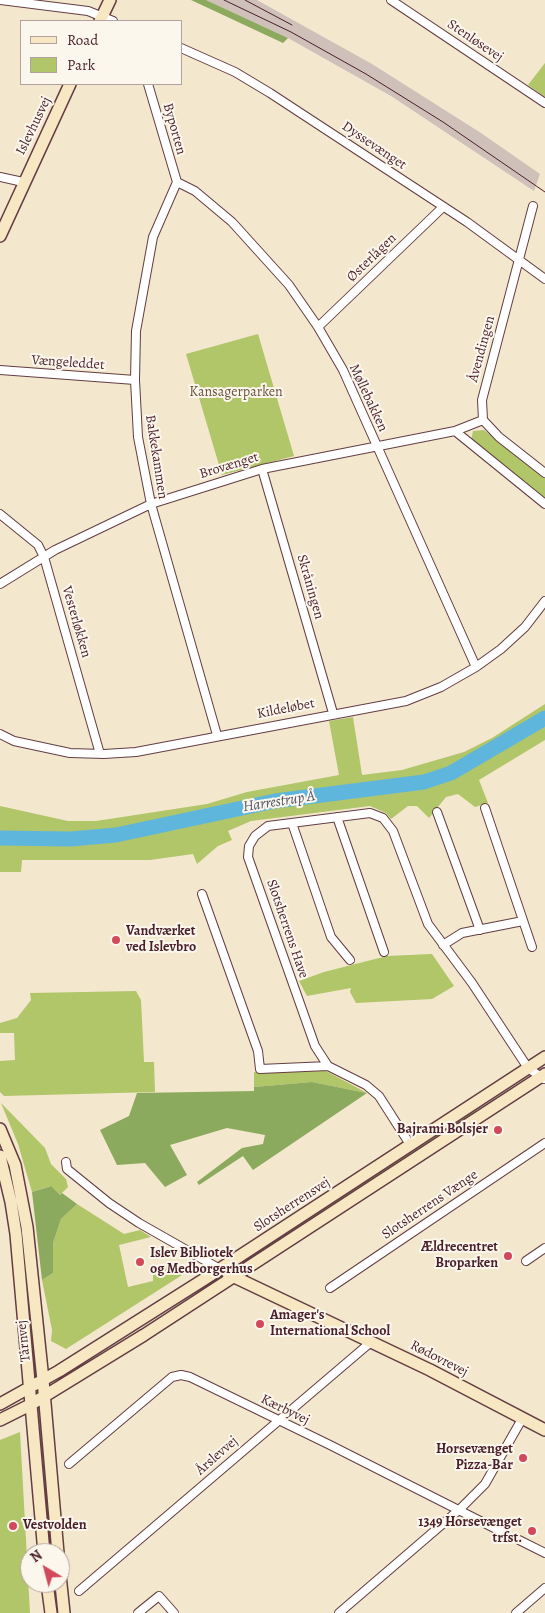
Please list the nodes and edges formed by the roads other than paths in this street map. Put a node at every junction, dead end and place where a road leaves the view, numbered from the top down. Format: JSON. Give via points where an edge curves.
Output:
{"nodes":[{"id":1,"x":0,"y":0,"type":"edge"},
{"id":2,"x":110,"y":0,"type":"edge"},
{"id":3,"x":391,"y":0,"type":"edge"},
{"id":4,"x":105,"y":20,"type":"edge"},
{"id":5,"x":182,"y":48,"type":"edge"},
{"id":6,"x":70,"y":85,"type":"edge"},
{"id":7,"x":148,"y":85,"type":"edge"},
{"id":8,"x":545,"y":103,"type":"edge"},
{"id":9,"x":0,"y":176,"type":"edge"},
{"id":10,"x":23,"y":182,"type":"junction"},
{"id":11,"x":177,"y":182,"type":"junction"},
{"id":12,"x":534,"y":206,"type":"dead end"},
{"id":13,"x":443,"y":207,"type":"junction"},
{"id":14,"x":0,"y":236,"type":"edge"},
{"id":15,"x":520,"y":259,"type":"junction"},
{"id":16,"x":545,"y":279,"type":"edge"},
{"id":17,"x":318,"y":327,"type":"junction"},
{"id":18,"x":0,"y":370,"type":"edge"},
{"id":19,"x":135,"y":380,"type":"junction"},
{"id":20,"x":483,"y":420,"type":"junction"},
{"id":21,"x":455,"y":431,"type":"junction"},
{"id":22,"x":376,"y":446,"type":"junction"},
{"id":23,"x":262,"y":468,"type":"junction"},
{"id":24,"x":545,"y":473,"type":"edge"},
{"id":25,"x":151,"y":504,"type":"junction"},
{"id":26,"x":545,"y":504,"type":"edge"},
{"id":27,"x":0,"y":514,"type":"edge"},
{"id":28,"x":44,"y":557,"type":"junction"},
{"id":29,"x":0,"y":584,"type":"edge"},
{"id":30,"x":545,"y":601,"type":"edge"},
{"id":31,"x":476,"y":667,"type":"junction"},
{"id":32,"x":333,"y":713,"type":"junction"},
{"id":33,"x":0,"y":734,"type":"edge"},
{"id":34,"x":217,"y":735,"type":"junction"},
{"id":35,"x":100,"y":754,"type":"junction"},
{"id":36,"x":485,"y":808,"type":"dead end"},
{"id":37,"x":437,"y":812,"type":"dead end"},
{"id":38,"x":337,"y":817,"type":"junction"},
{"id":39,"x":292,"y":823,"type":"junction"},
{"id":40,"x":202,"y":894,"type":"dead end"},
{"id":41,"x":523,"y":921,"type":"junction"},
{"id":42,"x":480,"y":930,"type":"junction"},
{"id":43,"x":444,"y":945,"type":"junction"},
{"id":44,"x":532,"y":947,"type":"dead end"},
{"id":45,"x":384,"y":952,"type":"dead end"},
{"id":46,"x":350,"y":960,"type":"dead end"},
{"id":47,"x":545,"y":1057,"type":"edge"},
{"id":48,"x":328,"y":1066,"type":"junction"},
{"id":49,"x":528,"y":1068,"type":"junction"},
{"id":50,"x":544,"y":1076,"type":"edge"},
{"id":51,"x":0,"y":1129,"type":"edge"},
{"id":52,"x":545,"y":1143,"type":"edge"},
{"id":53,"x":411,"y":1146,"type":"junction"},
{"id":54,"x":0,"y":1156,"type":"edge"},
{"id":55,"x":66,"y":1162,"type":"dead end"},
{"id":56,"x":545,"y":1248,"type":"edge"},
{"id":57,"x":526,"y":1260,"type":"dead end"},
{"id":58,"x":220,"y":1269,"type":"junction"},
{"id":59,"x":233,"y":1277,"type":"junction"},
{"id":60,"x":330,"y":1288,"type":"dead end"},
{"id":61,"x":371,"y":1342,"type":"junction"},
{"id":62,"x":43,"y":1380,"type":"junction"},
{"id":63,"x":28,"y":1388,"type":"junction"},
{"id":64,"x":44,"y":1396,"type":"junction"},
{"id":65,"x":0,"y":1404,"type":"edge"},
{"id":66,"x":30,"y":1405,"type":"junction"},
{"id":67,"x":522,"y":1419,"type":"junction"},
{"id":68,"x":0,"y":1420,"type":"edge"},
{"id":69,"x":277,"y":1421,"type":"junction"},
{"id":70,"x":545,"y":1430,"type":"edge"},
{"id":71,"x":69,"y":1464,"type":"dead end"},
{"id":72,"x":460,"y":1509,"type":"junction"},
{"id":73,"x":506,"y":1534,"type":"dead end"},
{"id":74,"x":519,"y":1540,"type":"dead end"},
{"id":75,"x":43,"y":1543,"type":"edge"},
{"id":76,"x":57,"y":1543,"type":"edge"},
{"id":77,"x":545,"y":1553,"type":"edge"},
{"id":78,"x":545,"y":1588,"type":"edge"},
{"id":79,"x":79,"y":1591,"type":"dead end"},
{"id":80,"x":48,"y":1593,"type":"edge"},
{"id":81,"x":62,"y":1593,"type":"edge"},
{"id":82,"x":51,"y":1613,"type":"edge"},
{"id":83,"x":64,"y":1613,"type":"edge"},
{"id":84,"x":138,"y":1613,"type":"edge"},
{"id":85,"x":174,"y":1613,"type":"edge"},
{"id":86,"x":339,"y":1613,"type":"edge"},
{"id":87,"x":516,"y":1613,"type":"edge"}],
"edges":[{"from":1,"to":4,"type":"street","via":[[88,11]]},
{"from":2,"to":4,"type":"street"},
{"from":3,"to":8,"type":"street","name":"Stenløsevej"},
{"from":5,"to":13,"type":"street","name":"Dyssevænget","via":[[235,72],[270,93]]},
{"from":6,"to":10,"type":"street","name":"Islevhusvej"},
{"from":7,"to":11,"type":"street","name":"Byporten"},
{"from":9,"to":10,"type":"street"},
{"from":10,"to":14,"type":"street","name":"Islevhusvej"},
{"from":11,"to":17,"type":"street","name":"Møllebakken","via":[[195,191],[232,222],[289,285]]},
{"from":11,"to":19,"type":"street","name":"Bakkekammen","via":[[153,236],[136,331]]},
{"from":12,"to":15,"type":"street","name":"Åvendingen"},
{"from":13,"to":15,"type":"street","name":"Dyssevænget"},
{"from":13,"to":17,"type":"street","name":"Østerlågen"},
{"from":15,"to":16,"type":"street","name":"Dyssevænget"},
{"from":15,"to":20,"type":"street","name":"Åvendingen","via":[[482,400]]},
{"from":17,"to":22,"type":"street","name":"Møllebakken","via":[[342,370]]},
{"from":18,"to":19,"type":"street","name":"Vængeleddet"},
{"from":19,"to":25,"type":"street","name":"Bakkekammen","via":[[138,437]]},
{"from":20,"to":21,"type":"street","name":"Brovænget"},
{"from":20,"to":24,"type":"street"},
{"from":21,"to":22,"type":"street","name":"Brovænget"},
{"from":21,"to":26,"type":"street"},
{"from":22,"to":23,"type":"street","name":"Brovænget"},
{"from":22,"to":31,"type":"street","name":"Møllebakken"},
{"from":23,"to":25,"type":"street","name":"Brovænget"},
{"from":23,"to":32,"type":"street","name":"Skråningen"},
{"from":25,"to":28,"type":"street","name":"Brovænget"},
{"from":25,"to":34,"type":"street","name":"Bakkekammen"},
{"from":27,"to":28,"type":"street","name":"Vesterløkken","via":[[38,545]]},
{"from":28,"to":29,"type":"street","name":"Brovænget"},
{"from":28,"to":35,"type":"street","name":"Vesterløkken"},
{"from":30,"to":31,"type":"street","name":"Kildeløbet","via":[[525,627]]},
{"from":31,"to":32,"type":"street","name":"Kildeløbet","via":[[441,687],[406,701]]},
{"from":32,"to":34,"type":"street","name":"Kildeløbet"},
{"from":33,"to":35,"type":"street","name":"Kildeløbet","via":[[44,748]]},
{"from":34,"to":35,"type":"street","name":"Kildeløbet","via":[[136,752]]},
{"from":36,"to":41,"type":"street"},
{"from":37,"to":42,"type":"street"},
{"from":38,"to":39,"type":"street","name":"Slotsherrens Have"},
{"from":38,"to":43,"type":"street","name":"Slotsherrens Have","via":[[370,813],[381,816],[390,824],[421,909]]},
{"from":38,"to":45,"type":"street"},
{"from":39,"to":46,"type":"street","via":[[331,937]]},
{"from":39,"to":48,"type":"street","name":"Slotsherrens Have","via":[[268,826],[258,832],[249,846],[248,857],[315,1046]]},
{"from":40,"to":48,"type":"street","via":[[258,1051],[260,1069]]},
{"from":41,"to":42,"type":"street"},
{"from":41,"to":44,"type":"street"},
{"from":42,"to":43,"type":"street","via":[[462,933]]},
{"from":43,"to":49,"type":"street","name":"Slotsherrens Have"},
{"from":47,"to":49,"type":"street","name":"Slotsherrensvej"},
{"from":48,"to":53,"type":"street","via":[[366,1085],[378,1096]]},
{"from":49,"to":50,"type":"street"},
{"from":49,"to":53,"type":"street","name":"Slotsherrensvej"},
{"from":50,"to":59,"type":"street","name":"Slotsherrensvej"},
{"from":51,"to":62,"type":"street","name":"Tårnvej","via":[[15,1164],[24,1212]]},
{"from":52,"to":60,"type":"street","name":"Slotsherrens Vænge"},
{"from":53,"to":58,"type":"street","name":"Slotsherrensvej"},
{"from":54,"to":63,"type":"street","name":"Tårnvej","via":[[16,1234]]},
{"from":55,"to":58,"type":"street","name":"Rødovrevej","via":[[67,1169],[109,1203]]},
{"from":56,"to":57,"type":"street"},
{"from":58,"to":59,"type":"street","name":"Rødovrevej"},
{"from":58,"to":62,"type":"street","name":"Slotsherrensvej"},
{"from":59,"to":61,"type":"street","name":"Rødovrevej"},
{"from":59,"to":64,"type":"street","name":"Slotsherrensvej"},
{"from":61,"to":67,"type":"street","name":"Rødovrevej"},
{"from":61,"to":69,"type":"street","name":"Årslevvej"},
{"from":62,"to":63,"type":"street","name":"Slotsherrensvej"},
{"from":62,"to":64,"type":"street","name":"Tårnvej"},
{"from":63,"to":65,"type":"street","name":"Slotsherrensvej"},
{"from":63,"to":66,"type":"street","name":"Tårnvej"},
{"from":64,"to":66,"type":"street","name":"Slotsherrensvej"},
{"from":64,"to":76,"type":"street","name":"Tårnvej"},
{"from":66,"to":68,"type":"street","name":"Slotsherrensvej"},
{"from":66,"to":75,"type":"street","name":"Tårnvej"},
{"from":67,"to":70,"type":"street","name":"Rødovrevej"},
{"from":67,"to":72,"type":"street","via":[[485,1484]]},
{"from":69,"to":71,"type":"street","name":"Kærbyvej","via":[[190,1377],[172,1377]]},
{"from":69,"to":72,"type":"street","name":"Kærbyvej"},
{"from":69,"to":79,"type":"street","name":"Årslevvej"},
{"from":72,"to":73,"type":"street","name":"Kærbyvej"},
{"from":72,"to":86,"type":"street"},
{"from":74,"to":77,"type":"street"},
{"from":78,"to":87,"type":"street"},
{"from":80,"to":82,"type":"street"},
{"from":81,"to":83,"type":"street"},
{"from":84,"to":85,"type":"street","via":[[159,1596]]}]}
